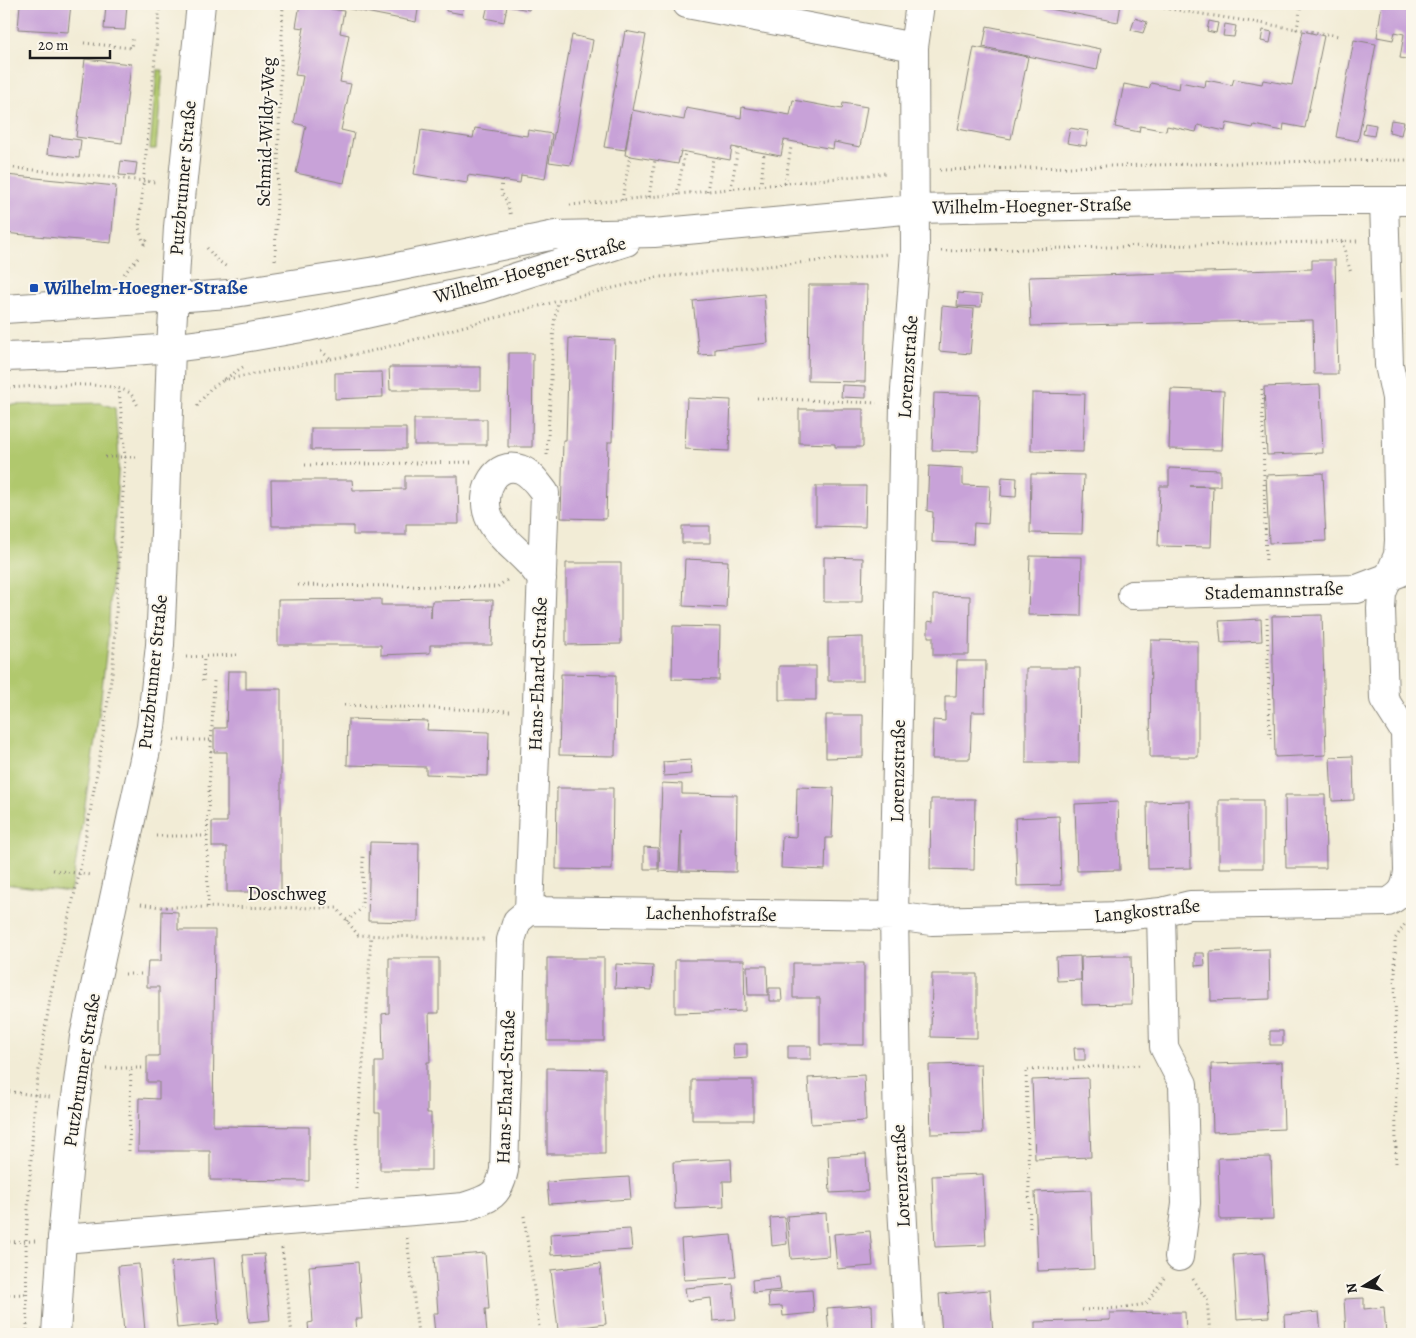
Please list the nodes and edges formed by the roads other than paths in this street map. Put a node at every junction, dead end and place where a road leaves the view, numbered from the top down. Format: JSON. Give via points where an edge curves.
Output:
{"nodes":[{"id":1,"x":201,"y":4,"type":"edge"},
{"id":2,"x":687,"y":4,"type":"edge"},
{"id":3,"x":920,"y":4,"type":"edge"},
{"id":4,"x":914,"y":48,"type":"junction"},
{"id":5,"x":1384,"y":201,"type":"junction"},
{"id":6,"x":1412,"y":201,"type":"edge"},
{"id":7,"x":915,"y":209,"type":"junction"},
{"id":8,"x":654,"y":233,"type":"junction"},
{"id":9,"x":174,"y":298,"type":"junction"},
{"id":10,"x":4,"y":309,"type":"edge"},
{"id":11,"x":171,"y":348,"type":"junction"},
{"id":12,"x":4,"y":357,"type":"edge"},
{"id":13,"x":535,"y":571,"type":"junction"},
{"id":14,"x":1400,"y":573,"type":"edge"},
{"id":15,"x":1132,"y":595,"type":"dead end"},
{"id":16,"x":529,"y":911,"type":"junction"},
{"id":17,"x":1161,"y":912,"type":"junction"},
{"id":18,"x":894,"y":916,"type":"junction"},
{"id":19,"x":62,"y":1239,"type":"junction"},
{"id":20,"x":1178,"y":1258,"type":"road end"},
{"id":21,"x":56,"y":1334,"type":"edge"},
{"id":22,"x":909,"y":1334,"type":"edge"}],
"edges":[{"from":1,"to":9,"type":"street","name":"Putzbrunner Straße","via":[[178,227]]},
{"from":2,"to":4,"type":"street"},
{"from":3,"to":4,"type":"street","name":"Lorenzstraße"},
{"from":4,"to":7,"type":"street","name":"Lorenzstraße"},
{"from":5,"to":6,"type":"street","name":"Wilhelm-Hoegner-Straße"},
{"from":5,"to":7,"type":"street","name":"Wilhelm-Hoegner-Straße"},
{"from":5,"to":14,"type":"street","via":[[1389,365],[1396,398]]},
{"from":7,"to":8,"type":"street","name":"Wilhelm-Hoegner-Straße"},
{"from":7,"to":18,"type":"street","name":"Lorenzstraße","via":[[904,404]]},
{"from":8,"to":9,"type":"street","name":"Wilhelm-Hoegner-Straße","via":[[555,235],[382,270],[228,294]]},
{"from":8,"to":11,"type":"street","name":"Wilhelm-Hoegner-Straße","via":[[482,288],[306,327]]},
{"from":9,"to":10,"type":"street","name":"Wilhelm-Hoegner-Straße"},
{"from":9,"to":11,"type":"street","name":"Putzbrunner Straße"},
{"from":11,"to":12,"type":"street","name":"Wilhelm-Hoegner-Straße"},
{"from":11,"to":19,"type":"street","name":"Putzbrunner Straße","via":[[160,645],[151,727],[84,1037]]},
{"from":13,"to":13,"type":"street","name":"Hans-Ehard-Straße","via":[[545,492],[520,469],[508,469],[496,473],[488,485],[487,512],[497,531]]},
{"from":13,"to":16,"type":"street","name":"Hans-Ehard-Straße","via":[[537,712]]},
{"from":14,"to":15,"type":"street","name":"Stademannstraße","via":[[1357,589]]},
{"from":14,"to":17,"type":"street","name":"Langkostraße","via":[[1382,593],[1381,609],[1384,699],[1405,732],[1408,872],[1405,907],[1388,902],[1190,905]]},
{"from":16,"to":18,"type":"street","name":"Lachenhofstraße"},
{"from":16,"to":19,"type":"street","name":"Hans-Ehard-Straße","via":[[517,921],[511,940],[504,1170],[501,1184],[488,1199],[464,1207]]},
{"from":17,"to":18,"type":"street","name":"Langkostraße","via":[[932,921]]},
{"from":17,"to":20,"type":"street","via":[[1164,1047],[1183,1084],[1186,1203]]},
{"from":18,"to":22,"type":"street","name":"Lorenzstraße","via":[[898,1132]]},
{"from":19,"to":21,"type":"street","name":"Putzbrunner Straße"}]}
